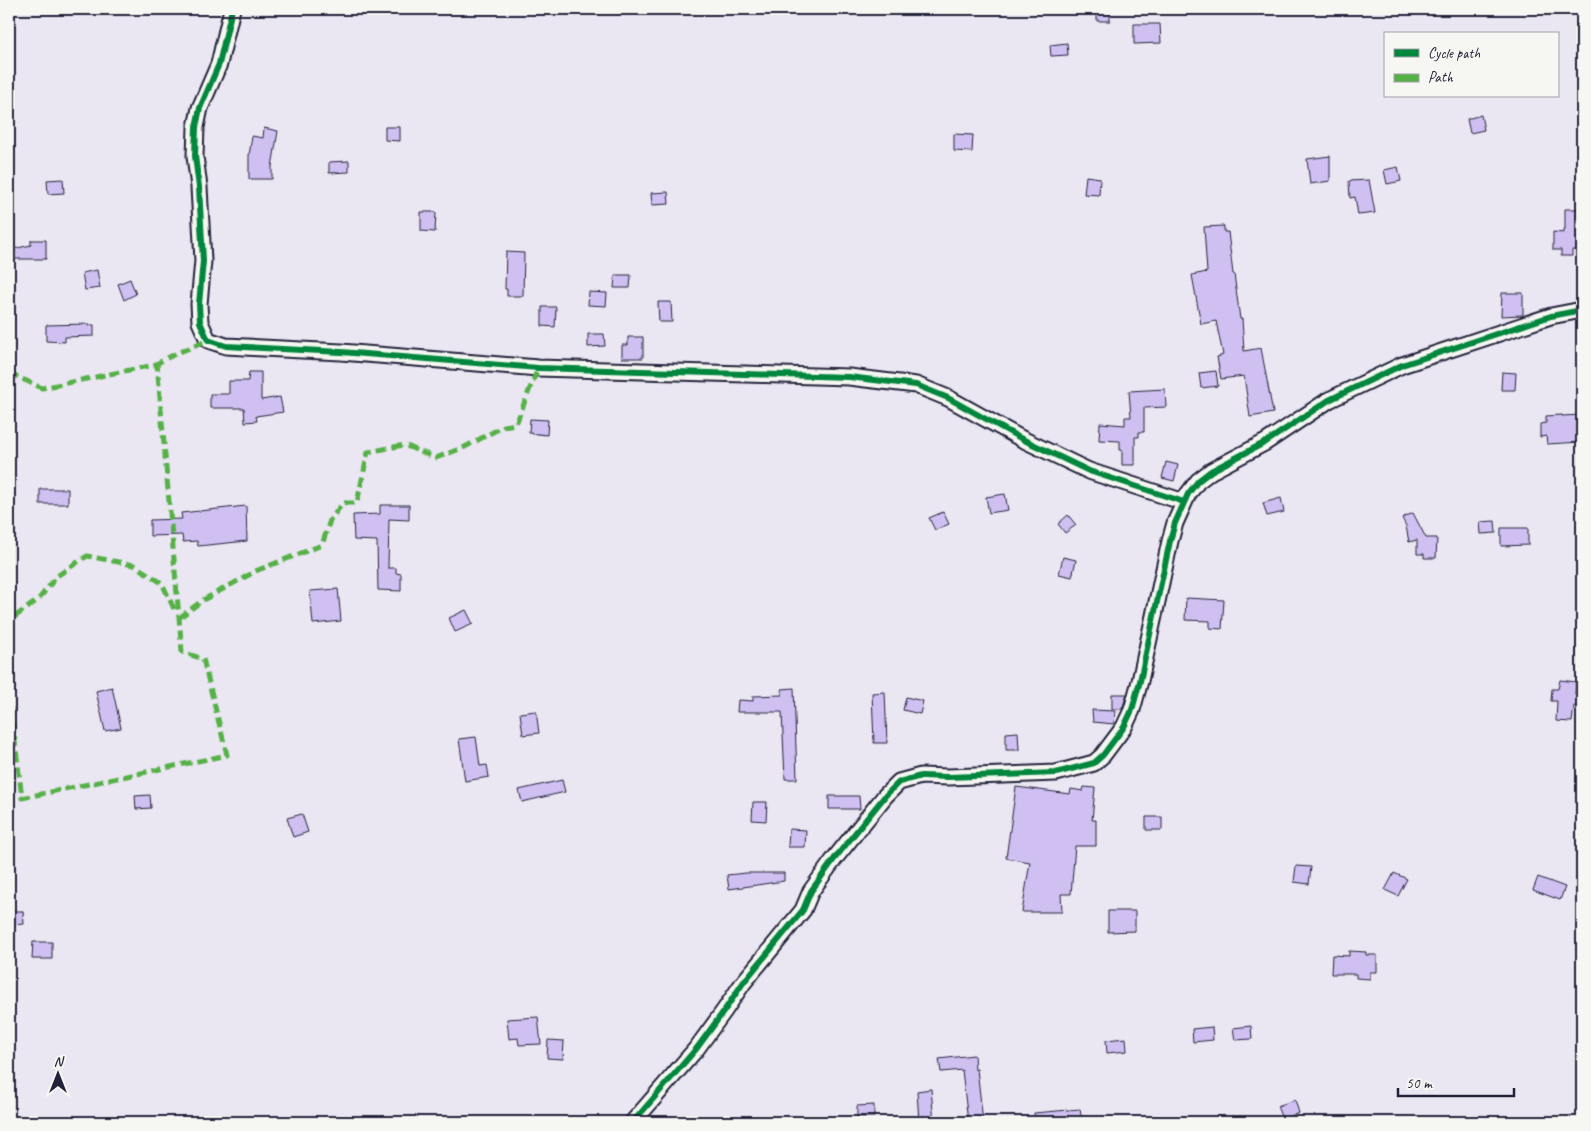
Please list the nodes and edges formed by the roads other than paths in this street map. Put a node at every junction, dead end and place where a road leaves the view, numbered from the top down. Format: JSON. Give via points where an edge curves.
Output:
{"nodes":[{"id":1,"x":232,"y":9,"type":"edge"},
{"id":2,"x":1582,"y":310,"type":"edge"},
{"id":3,"x":1184,"y":502,"type":"junction"},
{"id":4,"x":634,"y":1122,"type":"edge"}],
"edges":[{"from":1,"to":3,"type":"street","via":[[219,64],[200,108],[196,128],[203,261],[200,322],[208,340],[226,346],[538,368],[849,377],[916,385],[948,398],[1089,471]]},
{"from":2,"to":3,"type":"street","via":[[1551,316],[1402,365],[1329,400],[1266,442],[1211,471],[1198,481]]},
{"from":3,"to":4,"type":"street","via":[[1170,541],[1132,710],[1103,755],[1094,763],[1056,773],[922,776],[899,782],[835,858],[811,891],[803,910],[743,983],[697,1048]]}]}
